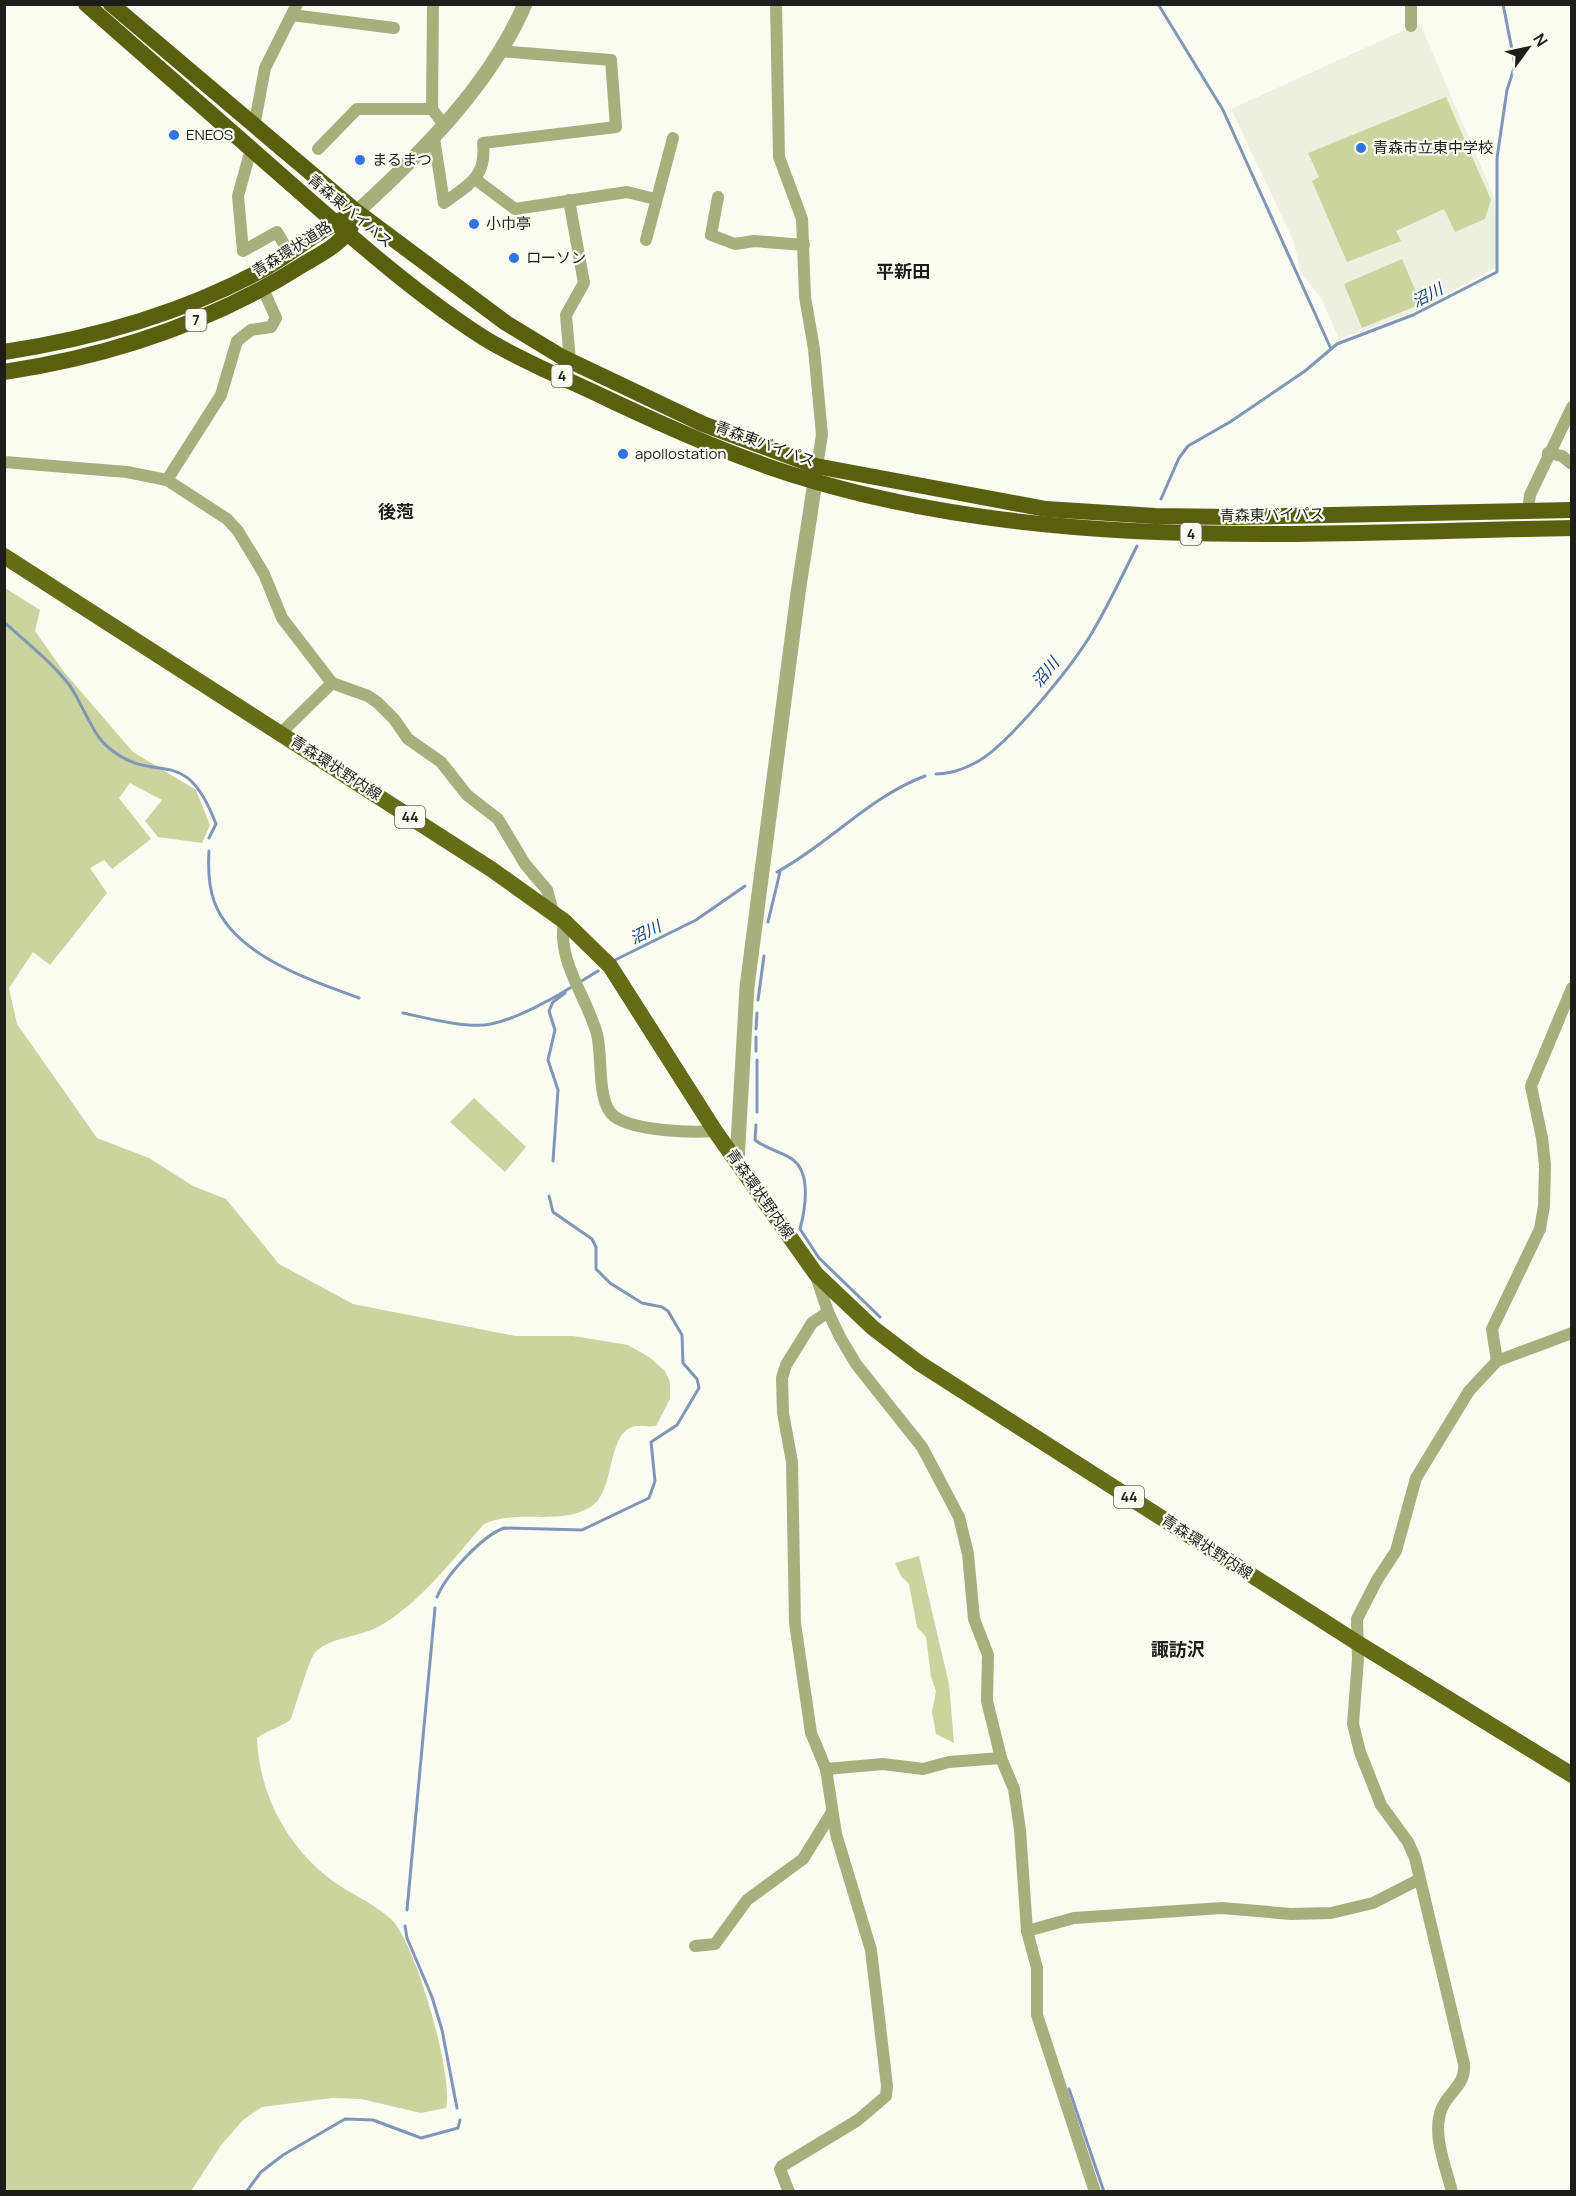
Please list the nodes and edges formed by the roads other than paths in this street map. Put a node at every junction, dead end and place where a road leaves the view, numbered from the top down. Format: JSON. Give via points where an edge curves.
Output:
{"nodes":[{"id":1,"x":86,"y":4,"type":"edge"},
{"id":2,"x":111,"y":4,"type":"edge"},
{"id":3,"x":433,"y":4,"type":"edge"},
{"id":4,"x":525,"y":4,"type":"edge"},
{"id":5,"x":776,"y":4,"type":"edge"},
{"id":6,"x":1412,"y":4,"type":"edge"},
{"id":7,"x":294,"y":10,"type":"edge"},
{"id":8,"x":1411,"y":27,"type":"dead end"},
{"id":9,"x":394,"y":28,"type":"dead end"},
{"id":10,"x":499,"y":51,"type":"junction"},
{"id":11,"x":432,"y":109,"type":"junction"},
{"id":12,"x":444,"y":125,"type":"junction"},
{"id":13,"x":254,"y":127,"type":"junction"},
{"id":14,"x":434,"y":138,"type":"junction"},
{"id":15,"x":673,"y":138,"type":"dead end"},
{"id":16,"x":251,"y":149,"type":"junction"},
{"id":17,"x":318,"y":149,"type":"dead end"},
{"id":18,"x":475,"y":179,"type":"junction"},
{"id":19,"x":718,"y":197,"type":"dead end"},
{"id":20,"x":656,"y":199,"type":"junction"},
{"id":21,"x":569,"y":200,"type":"junction"},
{"id":22,"x":357,"y":212,"type":"junction"},
{"id":23,"x":335,"y":222,"type":"junction"},
{"id":24,"x":348,"y":234,"type":"junction"},
{"id":25,"x":646,"y":240,"type":"dead end"},
{"id":26,"x":804,"y":245,"type":"junction"},
{"id":27,"x":289,"y":253,"type":"junction"},
{"id":28,"x":263,"y":289,"type":"junction"},
{"id":29,"x":4,"y":352,"type":"edge"},
{"id":30,"x":570,"y":361,"type":"junction"},
{"id":31,"x":4,"y":372,"type":"edge"},
{"id":32,"x":1572,"y":407,"type":"edge"},
{"id":33,"x":1548,"y":453,"type":"junction"},
{"id":34,"x":4,"y":462,"type":"edge"},
{"id":35,"x":1572,"y":464,"type":"edge"},
{"id":36,"x":816,"y":474,"type":"junction"},
{"id":37,"x":167,"y":480,"type":"junction"},
{"id":38,"x":1528,"y":510,"type":"junction"},
{"id":39,"x":1572,"y":510,"type":"edge"},
{"id":40,"x":1572,"y":528,"type":"edge"},
{"id":41,"x":4,"y":556,"type":"edge"},
{"id":42,"x":332,"y":683,"type":"junction"},
{"id":43,"x":281,"y":733,"type":"junction"},
{"id":44,"x":559,"y":916,"type":"junction"},
{"id":45,"x":1572,"y":988,"type":"edge"},
{"id":46,"x":715,"y":1131,"type":"junction"},
{"id":47,"x":736,"y":1161,"type":"junction"},
{"id":48,"x":816,"y":1274,"type":"junction"},
{"id":49,"x":828,"y":1312,"type":"junction"},
{"id":50,"x":1572,"y":1333,"type":"edge"},
{"id":51,"x":1497,"y":1361,"type":"junction"},
{"id":52,"x":1356,"y":1642,"type":"junction"},
{"id":53,"x":1001,"y":1758,"type":"junction"},
{"id":54,"x":826,"y":1769,"type":"junction"},
{"id":55,"x":1572,"y":1775,"type":"edge"},
{"id":56,"x":832,"y":1812,"type":"junction"},
{"id":57,"x":1418,"y":1880,"type":"junction"},
{"id":58,"x":1027,"y":1931,"type":"junction"},
{"id":59,"x":695,"y":1946,"type":"dead end"},
{"id":60,"x":789,"y":2192,"type":"edge"},
{"id":61,"x":1095,"y":2192,"type":"edge"},
{"id":62,"x":1452,"y":2192,"type":"edge"}],
"edges":[{"from":1,"to":16,"type":"highway","name":"青森東バイパス","number":"4"},
{"from":2,"to":13,"type":"highway","name":"青森東バイパス","number":"4"},
{"from":3,"to":11,"type":"street"},
{"from":4,"to":10,"type":"street"},
{"from":5,"to":26,"type":"street","via":[[780,157],[802,219]]},
{"from":6,"to":8,"type":"street"},
{"from":7,"to":9,"type":"street"},
{"from":7,"to":13,"type":"street","via":[[265,68]]},
{"from":10,"to":12,"type":"street"},
{"from":10,"to":18,"type":"street","via":[[611,60],[616,127],[483,143],[485,162]]},
{"from":11,"to":12,"type":"street"},
{"from":11,"to":17,"type":"street","via":[[357,109]]},
{"from":12,"to":14,"type":"street"},
{"from":13,"to":22,"type":"highway","name":"青森東バイパス","number":"4"},
{"from":14,"to":18,"type":"street","via":[[444,203]]},
{"from":14,"to":22,"type":"street"},
{"from":15,"to":20,"type":"street"},
{"from":16,"to":23,"type":"highway","name":"青森東バイパス","number":"4"},
{"from":16,"to":27,"type":"street","via":[[238,196],[243,251],[277,232]]},
{"from":18,"to":21,"type":"street","via":[[515,209]]},
{"from":19,"to":26,"type":"street","via":[[711,235],[735,244],[754,241]]},
{"from":20,"to":21,"type":"street","via":[[627,192]]},
{"from":20,"to":25,"type":"street"},
{"from":21,"to":30,"type":"street","via":[[584,283],[566,315]]},
{"from":22,"to":23,"type":"highway","name":"青森環状道路","number":"7"},
{"from":22,"to":24,"type":"highway","name":"青森環状道路"},
{"from":22,"to":30,"type":"highway","name":"青森東バイパス","number":"4","via":[[488,311]]},
{"from":23,"to":24,"type":"highway","name":"青森東バイパス","number":"4"},
{"from":23,"to":27,"type":"highway","name":"青森環状道路","number":"7"},
{"from":24,"to":28,"type":"highway","name":"青森環状道路","number":"7"},
{"from":24,"to":36,"type":"highway","name":"青森東バイパス","number":"4","via":[[486,339],[675,431]]},
{"from":26,"to":36,"type":"street","via":[[805,297],[822,435]]},
{"from":27,"to":29,"type":"highway","name":"青森環状道路","number":"7","via":[[236,284],[178,310],[89,336]]},
{"from":28,"to":31,"type":"highway","name":"青森環状道路","number":"7","via":[[217,312],[146,339]]},
{"from":28,"to":37,"type":"street","via":[[276,318],[271,327],[251,330],[237,341],[221,395]]},
{"from":30,"to":36,"type":"highway","name":"青森東バイパス","number":"4"},
{"from":32,"to":33,"type":"street"},
{"from":33,"to":35,"type":"street","via":[[1562,456]]},
{"from":33,"to":38,"type":"street","via":[[1530,495]]},
{"from":34,"to":37,"type":"street","via":[[127,472]]},
{"from":36,"to":38,"type":"highway","name":"青森東バイパス","number":"4","via":[[1046,509],[1155,516]]},
{"from":36,"to":40,"type":"highway","name":"青森東バイパス","number":"4","via":[[899,502],[1000,520],[1146,533]]},
{"from":36,"to":47,"type":"street","via":[[747,987]]},
{"from":37,"to":42,"type":"street","via":[[213,509],[238,531],[264,574],[282,618]]},
{"from":38,"to":39,"type":"highway","name":"青森東バイパス","number":"4"},
{"from":41,"to":43,"type":"main road","name":"青森環状野内線","number":"44"},
{"from":42,"to":43,"type":"street"},
{"from":42,"to":44,"type":"street","via":[[378,703],[408,739],[441,762],[467,795],[498,819],[525,864],[547,890]]},
{"from":43,"to":44,"type":"main road","name":"青森環状野内線","number":"44"},
{"from":44,"to":46,"type":"main road","name":"青森環状野内線","number":"44","via":[[617,976]]},
{"from":44,"to":46,"type":"street","via":[[576,984],[596,1033],[608,1111],[617,1119],[660,1130],[687,1134]]},
{"from":45,"to":51,"type":"street","via":[[1531,1086],[1542,1138],[1544,1206],[1540,1229],[1492,1329]]},
{"from":46,"to":47,"type":"main road","name":"青森環状野内線","number":"44"},
{"from":47,"to":48,"type":"main road","name":"青森環状野内線","number":"44"},
{"from":48,"to":49,"type":"street"},
{"from":48,"to":52,"type":"main road","name":"青森環状野内線","number":"44","via":[[873,1328],[919,1363]]},
{"from":49,"to":53,"type":"street","via":[[856,1364],[922,1447],[959,1517],[968,1554],[974,1619],[988,1655],[987,1701]]},
{"from":49,"to":54,"type":"street","via":[[813,1323],[800,1341],[782,1378],[783,1413],[792,1462],[795,1623],[812,1733]]},
{"from":50,"to":51,"type":"street"},
{"from":51,"to":52,"type":"street","via":[[1469,1390],[1416,1478],[1396,1551],[1357,1619]]},
{"from":52,"to":55,"type":"main road","name":"青森環状野内線","number":"44"},
{"from":52,"to":57,"type":"street","via":[[1353,1724],[1360,1752],[1381,1805],[1408,1842]]},
{"from":53,"to":54,"type":"street","via":[[949,1762],[923,1769],[883,1764]]},
{"from":53,"to":58,"type":"street","via":[[1014,1789]]},
{"from":54,"to":56,"type":"street"},
{"from":56,"to":59,"type":"street","via":[[803,1859],[747,1900],[715,1944]]},
{"from":56,"to":60,"type":"street","via":[[871,1950],[887,2074],[886,2096],[863,2116],[782,2166]]},
{"from":57,"to":58,"type":"street","via":[[1373,1903],[1331,1913],[1222,1908],[1074,1918]]},
{"from":57,"to":62,"type":"street","via":[[1464,2064],[1464,2078],[1445,2102],[1439,2119]]},
{"from":58,"to":61,"type":"street","via":[[1037,1968],[1037,2015],[1042,2036]]}]}
